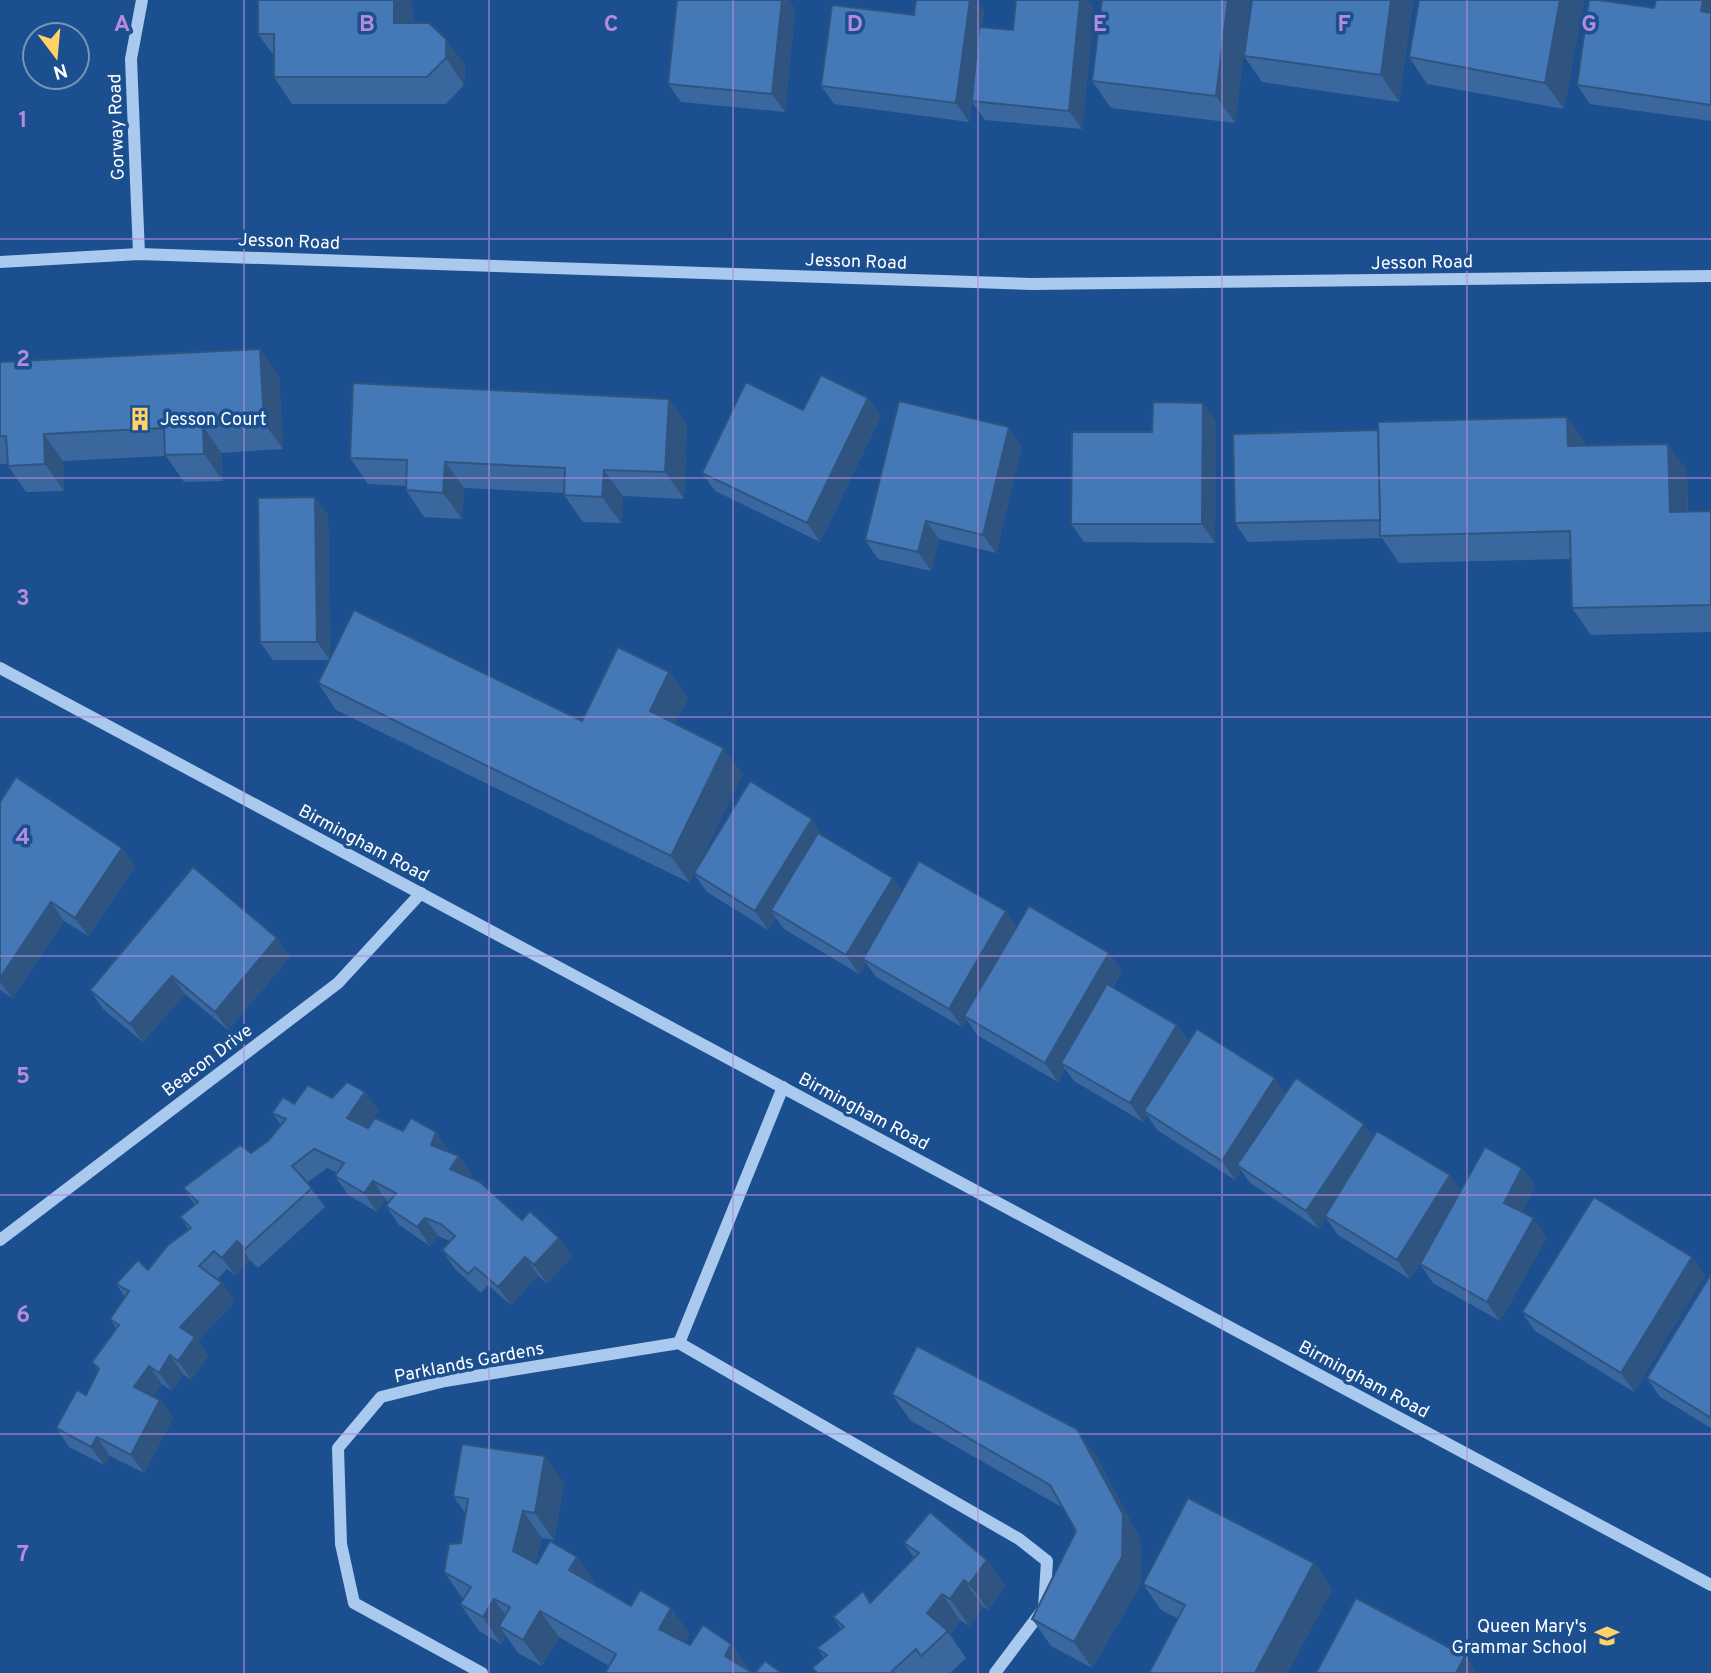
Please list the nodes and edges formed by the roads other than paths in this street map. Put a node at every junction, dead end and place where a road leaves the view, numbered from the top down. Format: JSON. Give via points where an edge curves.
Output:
{"nodes":[{"id":1,"x":142,"y":0,"type":"edge"},
{"id":2,"x":139,"y":254,"type":"junction"},
{"id":3,"x":0,"y":262,"type":"edge"},
{"id":4,"x":1711,"y":276,"type":"edge"},
{"id":5,"x":0,"y":668,"type":"edge"},
{"id":6,"x":421,"y":893,"type":"junction"},
{"id":7,"x":783,"y":1087,"type":"junction"},
{"id":8,"x":0,"y":1240,"type":"edge"},
{"id":9,"x":679,"y":1343,"type":"junction"},
{"id":10,"x":1711,"y":1585,"type":"edge"},
{"id":11,"x":482,"y":1673,"type":"edge"},
{"id":12,"x":995,"y":1673,"type":"edge"}],
"edges":[{"from":1,"to":2,"type":"street","name":"Gorway Road","via":[[131,59]]},
{"from":2,"to":3,"type":"street","name":"Jesson Road"},
{"from":2,"to":4,"type":"street","name":"Jesson Road","via":[[1031,284]]},
{"from":5,"to":6,"type":"street","name":"Birmingham Road"},
{"from":6,"to":7,"type":"street","name":"Birmingham Road"},
{"from":6,"to":8,"type":"street","name":"Beacon Drive","via":[[338,983]]},
{"from":7,"to":9,"type":"street"},
{"from":7,"to":10,"type":"street","name":"Birmingham Road"},
{"from":9,"to":11,"type":"street","name":"Parklands Gardens","via":[[445,1381],[381,1397],[338,1448],[341,1544],[354,1603]]},
{"from":9,"to":12,"type":"street","via":[[1019,1539],[1047,1561],[1044,1608]]}]}
